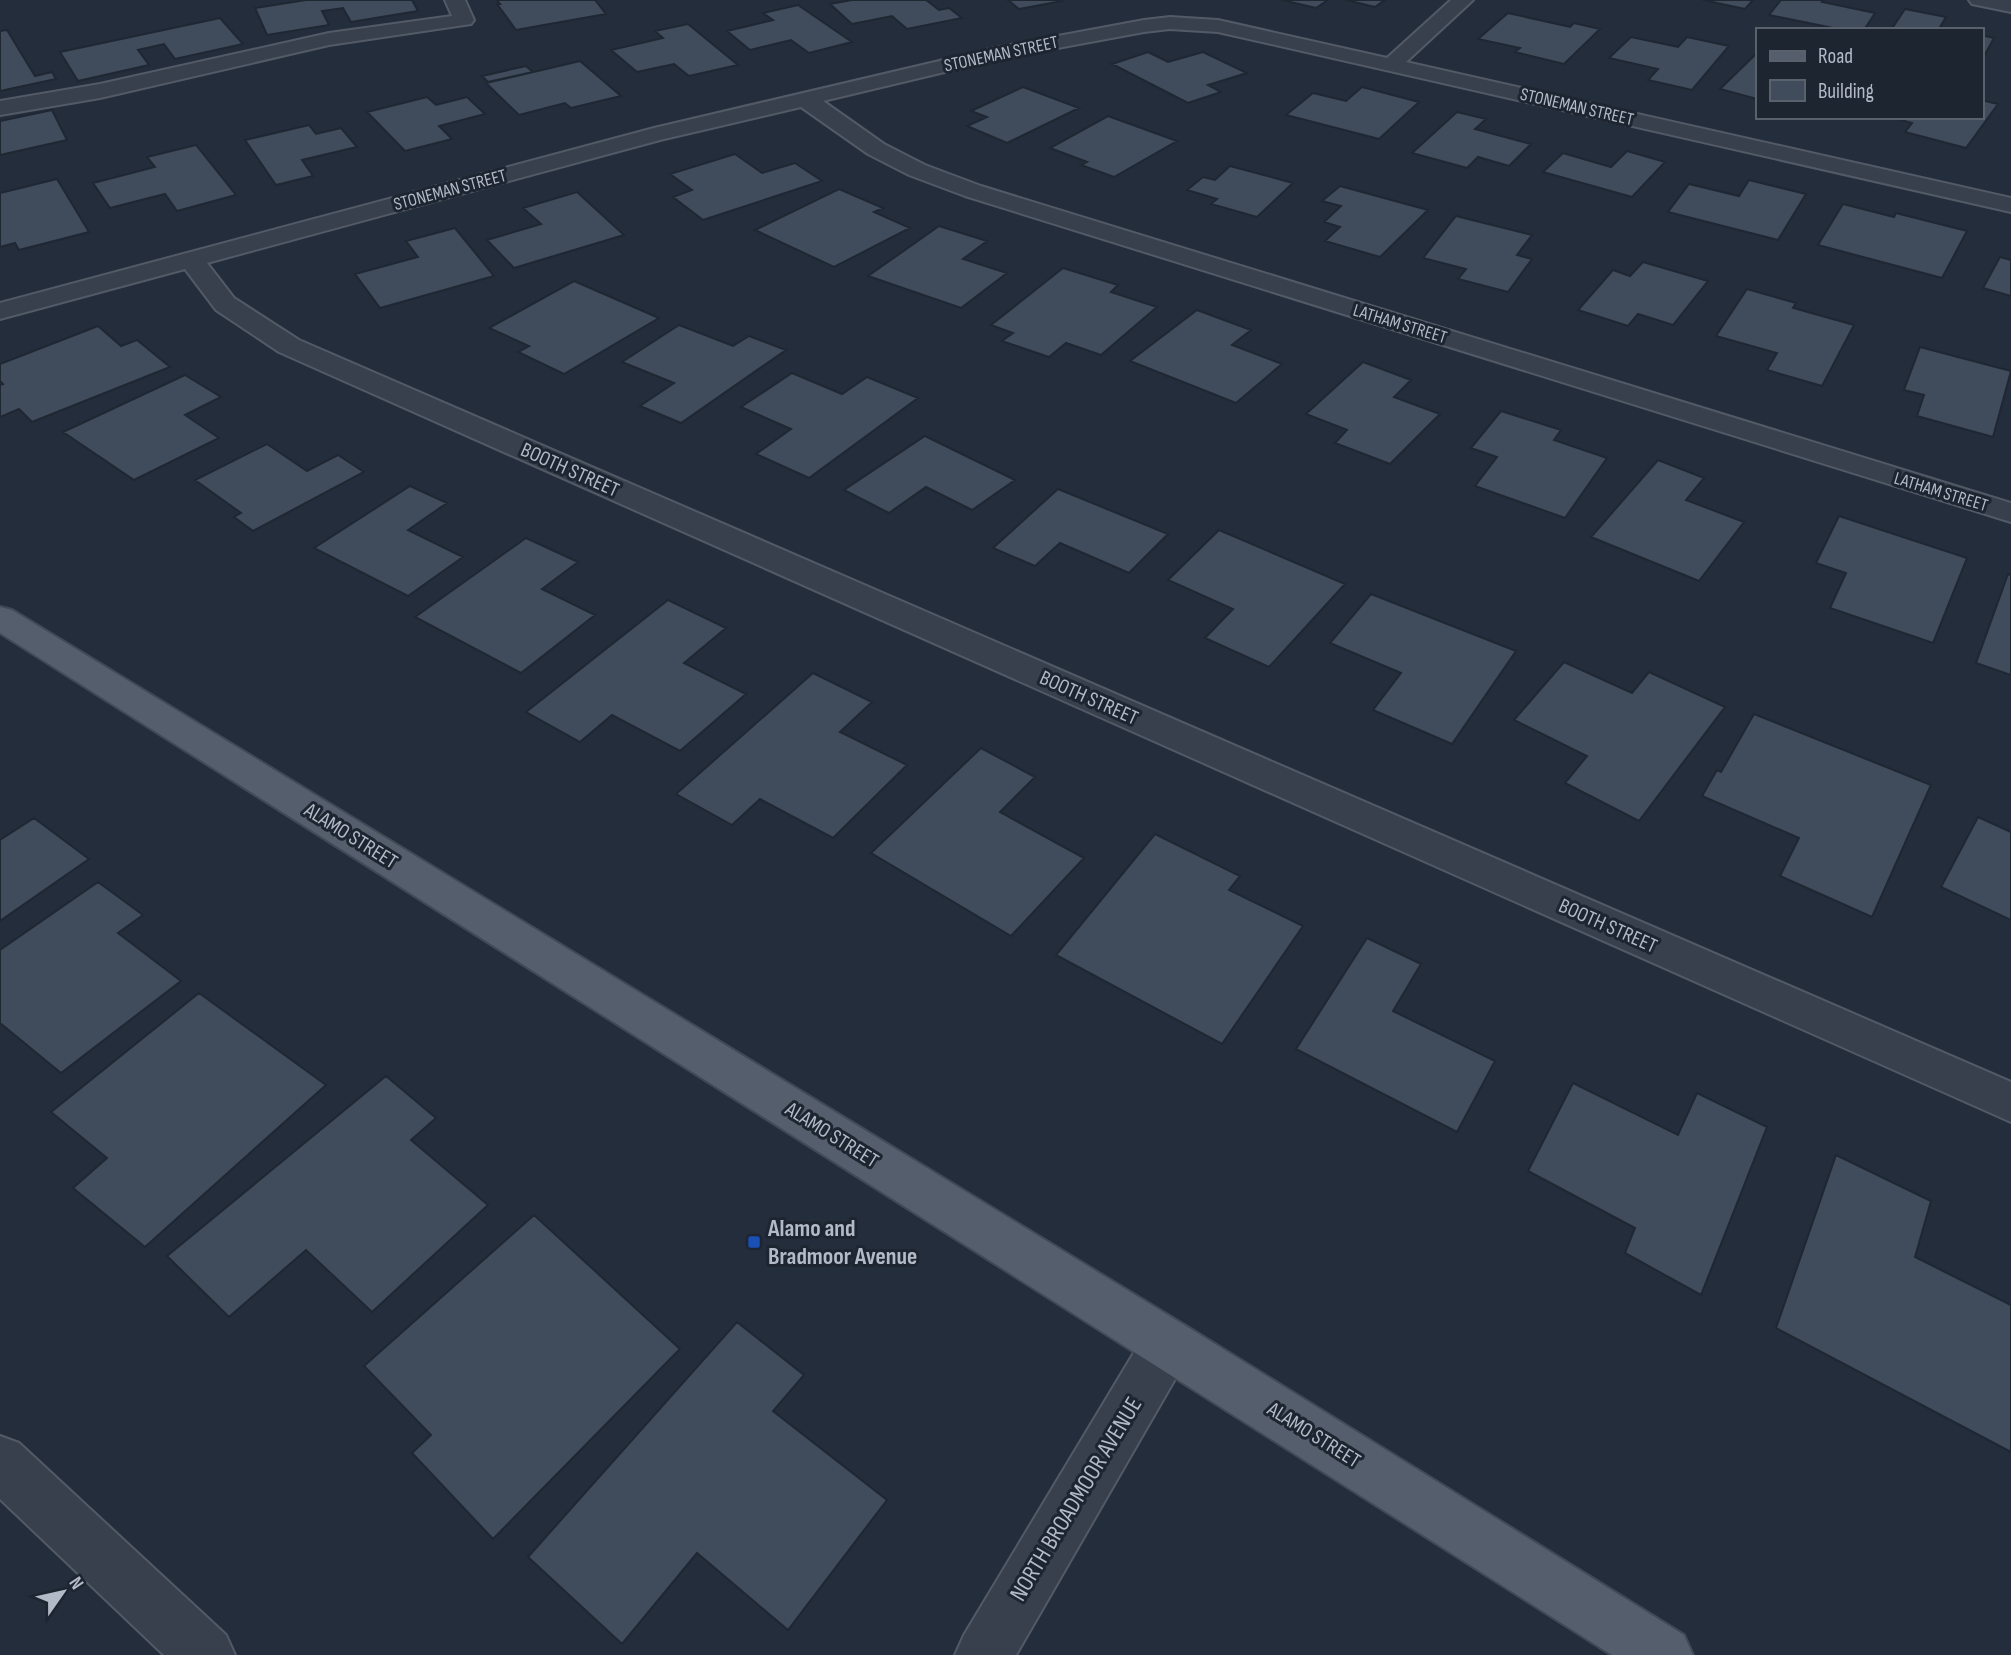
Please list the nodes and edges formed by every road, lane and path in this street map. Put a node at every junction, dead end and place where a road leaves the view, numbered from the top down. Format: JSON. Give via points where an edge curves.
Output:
{"nodes":[{"id":1,"x":455,"y":0,"type":"edge"},
{"id":2,"x":1463,"y":0,"type":"edge"},
{"id":3,"x":1979,"y":0,"type":"edge"},
{"id":4,"x":2011,"y":6,"type":"edge"},
{"id":5,"x":1391,"y":65,"type":"junction"},
{"id":6,"x":805,"y":99,"type":"junction"},
{"id":7,"x":0,"y":108,"type":"edge"},
{"id":8,"x":2011,"y":205,"type":"edge"},
{"id":9,"x":191,"y":259,"type":"junction"},
{"id":10,"x":0,"y":311,"type":"edge"},
{"id":11,"x":2011,"y":513,"type":"edge"},
{"id":12,"x":0,"y":618,"type":"edge"},
{"id":13,"x":2011,"y":1103,"type":"edge"},
{"id":14,"x":1168,"y":1343,"type":"junction"},
{"id":15,"x":0,"y":1462,"type":"edge"},
{"id":16,"x":206,"y":1655,"type":"edge"},
{"id":17,"x":984,"y":1655,"type":"edge"},
{"id":18,"x":1664,"y":1655,"type":"edge"}],
"edges":[{"from":1,"to":7,"type":"street","via":[[464,20],[329,39],[100,91]]},
{"from":2,"to":5,"type":"street"},
{"from":3,"to":4,"type":"street"},
{"from":5,"to":6,"type":"street","name":"STONEMAN STREET","via":[[1218,26],[1170,23],[999,52]]},
{"from":5,"to":8,"type":"street","name":"STONEMAN STREET"},
{"from":6,"to":9,"type":"street","name":"STONEMAN STREET"},
{"from":6,"to":11,"type":"street","name":"LATHAM STREET","via":[[876,149],[972,191]]},
{"from":9,"to":10,"type":"street","name":"STONEMAN STREET"},
{"from":9,"to":13,"type":"street","name":"BOOTH STREET","via":[[225,304],[289,346]]},
{"from":12,"to":14,"type":"main road","name":"ALAMO STREET"},
{"from":14,"to":17,"type":"street","name":"NORTH BROADMOOR AVENUE"},
{"from":14,"to":18,"type":"main road","name":"ALAMO STREET"},
{"from":15,"to":16,"type":"street"}]}
